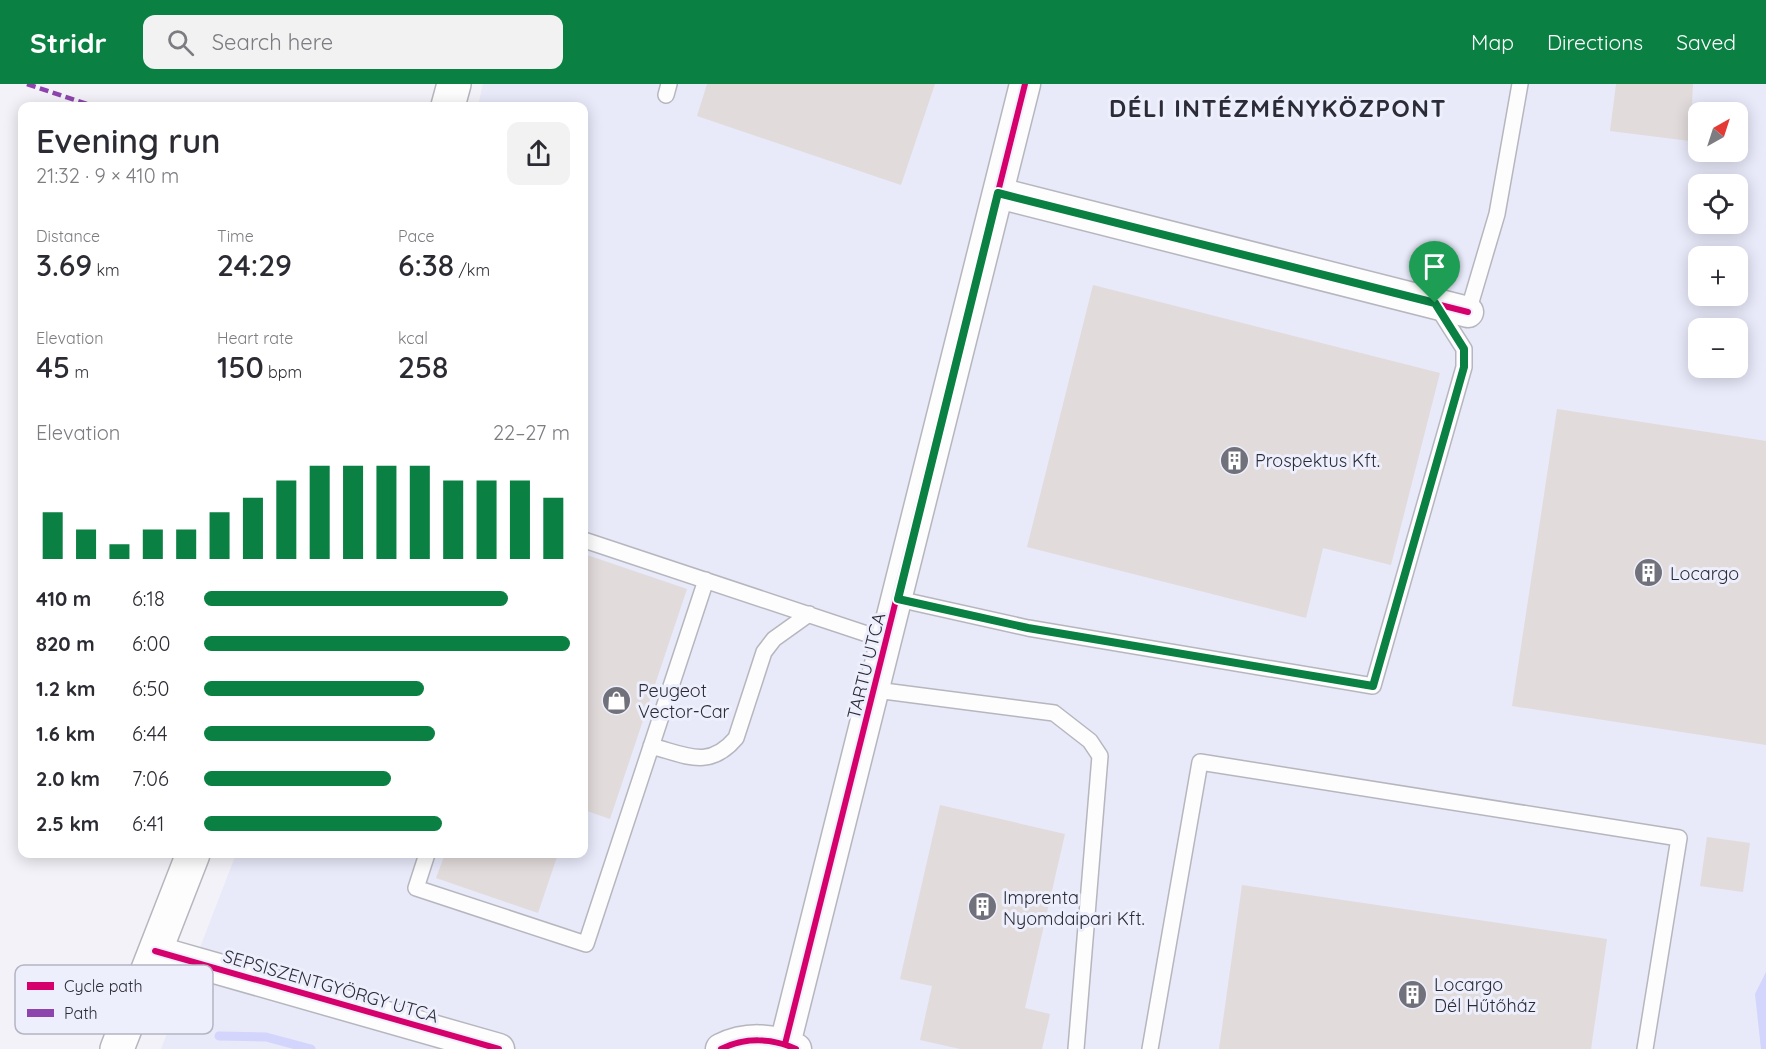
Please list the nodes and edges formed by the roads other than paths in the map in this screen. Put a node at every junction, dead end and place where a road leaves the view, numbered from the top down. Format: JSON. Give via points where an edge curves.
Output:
{"nodes":[{"id":1,"x":454,"y":84,"type":"edge"},
{"id":2,"x":1023,"y":84,"type":"edge"},
{"id":3,"x":1520,"y":84,"type":"edge"},
{"id":4,"x":449,"y":102,"type":"edge"},
{"id":5,"x":998,"y":193,"type":"junction"},
{"id":6,"x":1435,"y":303,"type":"junction"},
{"id":7,"x":1468,"y":312,"type":"joint"},
{"id":8,"x":588,"y":541,"type":"edge"},
{"id":9,"x":706,"y":580,"type":"junction"},
{"id":10,"x":898,"y":599,"type":"junction"},
{"id":11,"x":809,"y":614,"type":"junction"},
{"id":12,"x":888,"y":641,"type":"junction"},
{"id":13,"x":876,"y":690,"type":"junction"},
{"id":14,"x":651,"y":746,"type":"junction"},
{"id":15,"x":191,"y":858,"type":"edge"},
{"id":16,"x":426,"y":858,"type":"edge"},
{"id":17,"x":155,"y":951,"type":"junction"},
{"id":18,"x":150,"y":965,"type":"edge"},
{"id":19,"x":204,"y":965,"type":"edge"},
{"id":20,"x":213,"y":967,"type":"edge"},
{"id":21,"x":123,"y":1034,"type":"edge"},
{"id":22,"x":791,"y":1047,"type":"edge"},
{"id":23,"x":117,"y":1049,"type":"edge"},
{"id":24,"x":500,"y":1049,"type":"edge"},
{"id":25,"x":721,"y":1049,"type":"edge"},
{"id":26,"x":1076,"y":1049,"type":"edge"},
{"id":27,"x":1150,"y":1049,"type":"edge"},
{"id":28,"x":1645,"y":1049,"type":"edge"}],
"edges":[{"from":1,"to":4,"type":"main road"},
{"from":2,"to":5,"type":"street","name":"TARTU UTCA"},
{"from":3,"to":7,"type":"lane","via":[[1497,214]]},
{"from":5,"to":6,"type":"street"},
{"from":5,"to":10,"type":"street","name":"TARTU UTCA"},
{"from":6,"to":7,"type":"street"},
{"from":6,"to":10,"type":"lane","via":[[1464,349],[1464,367],[1373,686],[1028,628]]},
{"from":8,"to":9,"type":"lane"},
{"from":9,"to":11,"type":"lane"},
{"from":9,"to":14,"type":"lane"},
{"from":10,"to":12,"type":"street","name":"TARTU UTCA"},
{"from":11,"to":12,"type":"lane"},
{"from":11,"to":14,"type":"lane","via":[[774,639],[764,652],[736,738],[727,749],[700,759]]},
{"from":12,"to":13,"type":"street","name":"TARTU UTCA"},
{"from":13,"to":22,"type":"street","name":"TARTU UTCA"},
{"from":13,"to":26,"type":"lane","via":[[1054,712],[1090,741],[1100,756]]},
{"from":14,"to":16,"type":"lane","via":[[586,944],[416,888]]},
{"from":15,"to":17,"type":"main road"},
{"from":17,"to":18,"type":"main road"},
{"from":17,"to":19,"type":"street","name":"SEPSISZENTGYÖRGY UTCA"},
{"from":20,"to":24,"type":"street","name":"SEPSISZENTGYÖRGY UTCA"},
{"from":21,"to":23,"type":"main road"},
{"from":22,"to":25,"type":"street","via":[[756,1040]]},
{"from":27,"to":28,"type":"lane","via":[[1200,762],[1679,838]]}]}
